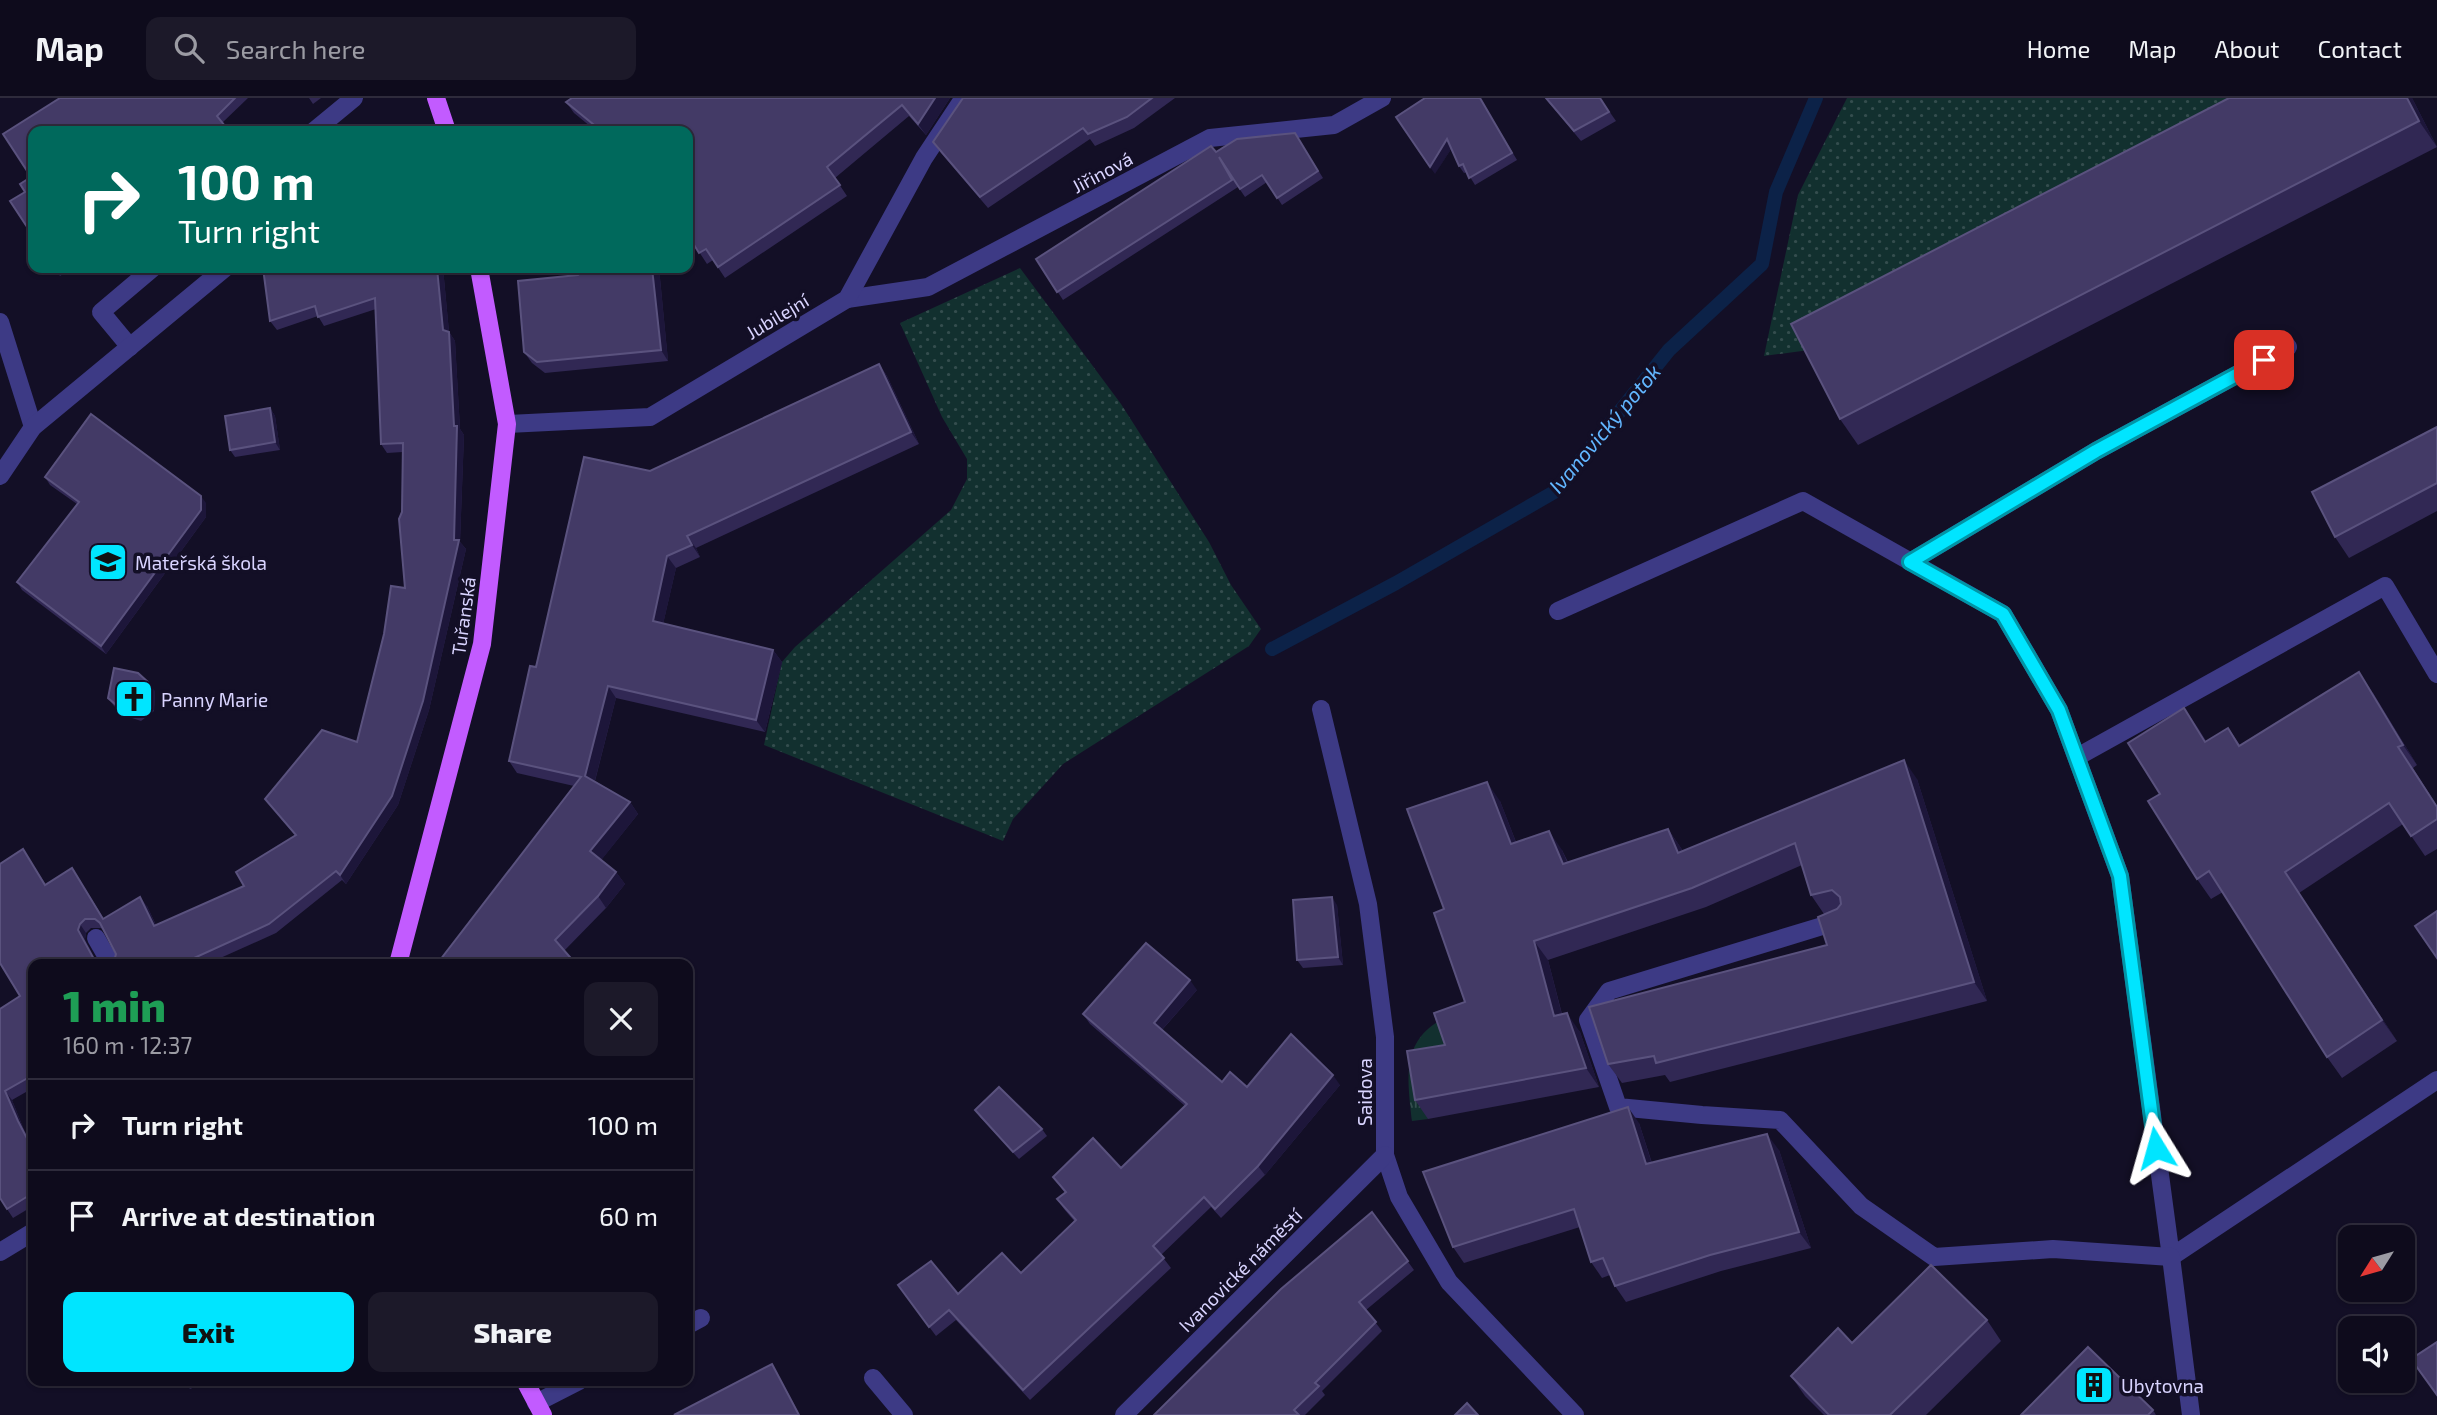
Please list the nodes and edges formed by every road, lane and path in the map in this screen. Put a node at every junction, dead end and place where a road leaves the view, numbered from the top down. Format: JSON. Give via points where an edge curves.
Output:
{"nodes":[{"id":1,"x":354,"y":98,"type":"edge"},
{"id":2,"x":436,"y":98,"type":"edge"},
{"id":3,"x":1382,"y":98,"type":"edge"},
{"id":4,"x":962,"y":99,"type":"edge"},
{"id":5,"x":320,"y":126,"type":"edge"},
{"id":6,"x":445,"y":126,"type":"edge"},
{"id":7,"x":147,"y":273,"type":"edge"},
{"id":8,"x":219,"y":273,"type":"edge"},
{"id":9,"x":481,"y":273,"type":"edge"},
{"id":10,"x":847,"y":299,"type":"junction"},
{"id":11,"x":0,"y":322,"type":"edge"},
{"id":12,"x":130,"y":347,"type":"junction"},
{"id":13,"x":2288,"y":347,"type":"dead end"},
{"id":14,"x":507,"y":424,"type":"junction"},
{"id":15,"x":33,"y":427,"type":"junction"},
{"id":16,"x":0,"y":476,"type":"edge"},
{"id":17,"x":1910,"y":562,"type":"junction"},
{"id":18,"x":1558,"y":611,"type":"dead end"},
{"id":19,"x":2437,"y":674,"type":"edge"},
{"id":20,"x":1321,"y":709,"type":"dead end"},
{"id":21,"x":2077,"y":757,"type":"junction"},
{"id":22,"x":1843,"y":920,"type":"edge"},
{"id":23,"x":96,"y":938,"type":"dead end"},
{"id":24,"x":108,"y":959,"type":"edge"},
{"id":25,"x":399,"y":959,"type":"edge"},
{"id":26,"x":2437,"y":1080,"type":"edge"},
{"id":27,"x":1385,"y":1155,"type":"junction"},
{"id":28,"x":28,"y":1235,"type":"edge"},
{"id":29,"x":0,"y":1252,"type":"edge"},
{"id":30,"x":2171,"y":1257,"type":"junction"},
{"id":31,"x":873,"y":1378,"type":"dead end"},
{"id":32,"x":528,"y":1386,"type":"edge"},
{"id":33,"x":572,"y":1386,"type":"edge"},
{"id":34,"x":539,"y":1409,"type":"edge"},
{"id":35,"x":904,"y":1415,"type":"edge"},
{"id":36,"x":1124,"y":1415,"type":"edge"},
{"id":37,"x":1575,"y":1415,"type":"edge"},
{"id":38,"x":2191,"y":1415,"type":"edge"}],
"edges":[{"from":1,"to":5,"type":"street"},
{"from":2,"to":6,"type":"main road"},
{"from":3,"to":10,"type":"street","name":"Jiřinová","via":[[1334,125],[1210,138],[929,287]]},
{"from":4,"to":10,"type":"street","via":[[924,158]]},
{"from":7,"to":12,"type":"street","via":[[101,312]]},
{"from":8,"to":12,"type":"street"},
{"from":9,"to":14,"type":"main road","name":"Tuřanská"},
{"from":10,"to":14,"type":"street","name":"Jubilejní","via":[[650,416]]},
{"from":11,"to":15,"type":"street"},
{"from":12,"to":15,"type":"street"},
{"from":13,"to":17,"type":"street","via":[[2096,451]]},
{"from":14,"to":25,"type":"main road","name":"Tuřanská","via":[[482,644]]},
{"from":15,"to":16,"type":"street"},
{"from":17,"to":18,"type":"street","via":[[1803,501]]},
{"from":17,"to":21,"type":"street","via":[[2003,614],[2059,710]]},
{"from":19,"to":21,"type":"street","via":[[2385,586]]},
{"from":20,"to":27,"type":"street","name":"Saidova","via":[[1368,904],[1385,1037]]},
{"from":21,"to":30,"type":"street","via":[[2120,876]]},
{"from":22,"to":30,"type":"street","via":[[1609,992],[1588,1020],[1618,1107],[1780,1120],[1861,1206],[1934,1257],[2053,1249]]},
{"from":23,"to":24,"type":"street"},
{"from":26,"to":30,"type":"street"},
{"from":27,"to":36,"type":"street","name":"Ivanovické náměstí"},
{"from":27,"to":37,"type":"street","name":"Saidova","via":[[1399,1197],[1449,1282]]},
{"from":28,"to":29,"type":"street"},
{"from":30,"to":38,"type":"street"},
{"from":31,"to":35,"type":"street"},
{"from":32,"to":34,"type":"main road"},
{"from":33,"to":34,"type":"street"}]}
